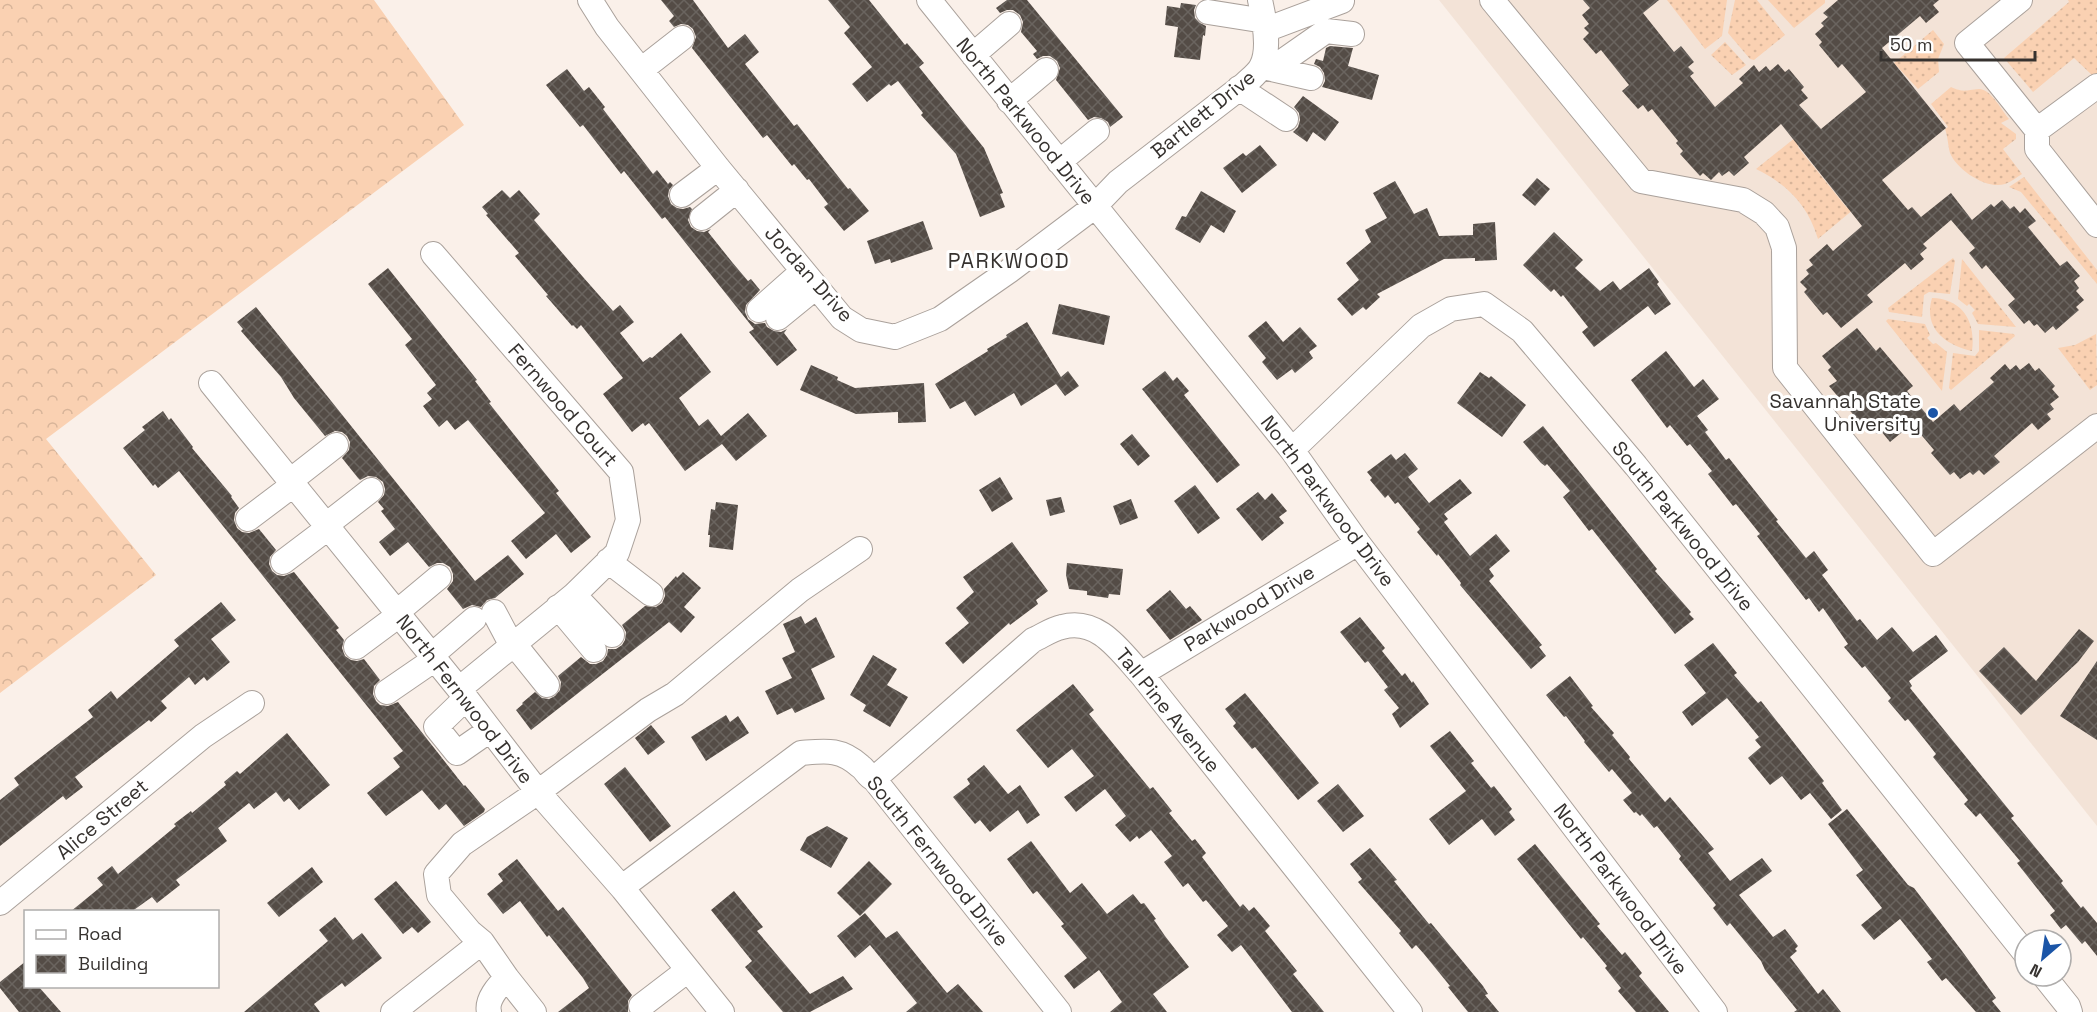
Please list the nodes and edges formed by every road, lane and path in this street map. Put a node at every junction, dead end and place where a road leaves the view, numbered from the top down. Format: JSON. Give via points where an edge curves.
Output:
{"nodes":[{"id":1,"x":590,"y":0,"type":"edge"},
{"id":2,"x":1492,"y":0,"type":"edge"},
{"id":3,"x":2020,"y":0,"type":"edge"},
{"id":4,"x":1342,"y":1,"type":"edge"},
{"id":5,"x":935,"y":2,"type":"edge"},
{"id":6,"x":1208,"y":12,"type":"dead end"},
{"id":7,"x":1263,"y":17,"type":"edge"},
{"id":8,"x":1009,"y":24,"type":"dead end"},
{"id":9,"x":1352,"y":34,"type":"dead end"},
{"id":10,"x":682,"y":38,"type":"dead end"},
{"id":11,"x":973,"y":55,"type":"junction"},
{"id":12,"x":1267,"y":67,"type":"junction"},
{"id":13,"x":1046,"y":69,"type":"dead end"},
{"id":14,"x":641,"y":70,"type":"junction"},
{"id":15,"x":1311,"y":78,"type":"dead end"},
{"id":16,"x":2097,"y":86,"type":"edge"},
{"id":17,"x":1239,"y":88,"type":"junction"},
{"id":18,"x":1009,"y":101,"type":"junction"},
{"id":19,"x":1286,"y":119,"type":"dead end"},
{"id":20,"x":2037,"y":130,"type":"junction"},
{"id":21,"x":1097,"y":131,"type":"dead end"},
{"id":22,"x":1059,"y":162,"type":"junction"},
{"id":23,"x":718,"y":168,"type":"junction"},
{"id":24,"x":736,"y":190,"type":"junction"},
{"id":25,"x":682,"y":195,"type":"dead end"},
{"id":26,"x":1094,"y":207,"type":"junction"},
{"id":27,"x":702,"y":218,"type":"dead end"},
{"id":28,"x":2097,"y":225,"type":"edge"},
{"id":29,"x":433,"y":254,"type":"dead end"},
{"id":30,"x":810,"y":279,"type":"junction"},
{"id":31,"x":769,"y":314,"type":"dead end"},
{"id":32,"x":211,"y":383,"type":"dead end"},
{"id":33,"x":2097,"y":426,"type":"edge"},
{"id":34,"x":336,"y":446,"type":"dead end"},
{"id":35,"x":1292,"y":450,"type":"junction"},
{"id":36,"x":292,"y":483,"type":"junction"},
{"id":37,"x":370,"y":490,"type":"dead end"},
{"id":38,"x":248,"y":519,"type":"dead end"},
{"id":39,"x":327,"y":526,"type":"junction"},
{"id":40,"x":1358,"y":543,"type":"junction"},
{"id":41,"x":860,"y":549,"type":"dead end"},
{"id":42,"x":608,"y":561,"type":"junction"},
{"id":43,"x":283,"y":562,"type":"dead end"},
{"id":44,"x":439,"y":577,"type":"dead end"},
{"id":45,"x":651,"y":594,"type":"dead end"},
{"id":46,"x":566,"y":601,"type":"junction"},
{"id":47,"x":398,"y":613,"type":"junction"},
{"id":48,"x":603,"y":642,"type":"dead end"},
{"id":49,"x":513,"y":645,"type":"junction"},
{"id":50,"x":356,"y":647,"type":"dead end"},
{"id":51,"x":434,"y":658,"type":"junction"},
{"id":52,"x":1141,"y":674,"type":"junction"},
{"id":53,"x":547,"y":685,"type":"dead end"},
{"id":54,"x":387,"y":692,"type":"dead end"},
{"id":55,"x":463,"y":693,"type":"junction"},
{"id":56,"x":252,"y":703,"type":"dead end"},
{"id":57,"x":490,"y":730,"type":"junction"},
{"id":58,"x":874,"y":779,"type":"junction"},
{"id":59,"x":538,"y":792,"type":"junction"},
{"id":60,"x":623,"y":889,"type":"junction"},
{"id":61,"x":0,"y":903,"type":"edge"},
{"id":62,"x":2013,"y":938,"type":"edge"},
{"id":63,"x":482,"y":942,"type":"junction"},
{"id":64,"x":688,"y":970,"type":"junction"},
{"id":65,"x":507,"y":978,"type":"junction"},
{"id":66,"x":2054,"y":988,"type":"edge"},
{"id":67,"x":640,"y":1006,"type":"dead end"},
{"id":68,"x":393,"y":1012,"type":"edge"},
{"id":69,"x":489,"y":1012,"type":"edge"},
{"id":70,"x":534,"y":1012,"type":"edge"},
{"id":71,"x":722,"y":1012,"type":"edge"},
{"id":72,"x":1059,"y":1012,"type":"edge"},
{"id":73,"x":1410,"y":1012,"type":"edge"},
{"id":74,"x":1715,"y":1012,"type":"edge"},
{"id":75,"x":2070,"y":1012,"type":"edge"}],
"edges":[{"from":1,"to":14,"type":"street","name":"Jordan Drive"},
{"from":2,"to":33,"type":"street","via":[[1641,181],[1743,200],[1777,227],[1784,248],[1785,368],[1934,554]]},
{"from":3,"to":20,"type":"street","via":[[1967,43]]},
{"from":4,"to":7,"type":"street"},
{"from":5,"to":11,"type":"street","name":"North Parkwood Drive"},
{"from":6,"to":7,"type":"street"},
{"from":7,"to":12,"type":"street","name":"Bartlett Drive"},
{"from":8,"to":11,"type":"street"},
{"from":9,"to":12,"type":"street","via":[[1326,31]]},
{"from":10,"to":14,"type":"street"},
{"from":11,"to":18,"type":"street","name":"North Parkwood Drive"},
{"from":12,"to":15,"type":"street"},
{"from":12,"to":17,"type":"street","name":"Bartlett Drive"},
{"from":13,"to":18,"type":"street"},
{"from":14,"to":23,"type":"street","name":"Jordan Drive"},
{"from":16,"to":20,"type":"street"},
{"from":17,"to":19,"type":"street"},
{"from":17,"to":26,"type":"street","name":"Bartlett Drive","via":[[1118,182]]},
{"from":18,"to":22,"type":"street","name":"North Parkwood Drive"},
{"from":20,"to":28,"type":"street","via":[[2037,149]]},
{"from":21,"to":22,"type":"street"},
{"from":22,"to":26,"type":"street","name":"North Parkwood Drive"},
{"from":23,"to":24,"type":"street","name":"Jordan Drive"},
{"from":23,"to":25,"type":"street"},
{"from":24,"to":27,"type":"street"},
{"from":24,"to":30,"type":"street","name":"Jordan Drive"},
{"from":26,"to":30,"type":"street","name":"Jordan Drive","via":[[940,319],[895,337],[861,330],[842,318]]},
{"from":26,"to":35,"type":"street","name":"North Parkwood Drive"},
{"from":29,"to":42,"type":"street","name":"Fernwood Court","via":[[621,472],[627,519],[617,553]]},
{"from":30,"to":31,"type":"street"},
{"from":32,"to":36,"type":"street","name":"North Fernwood Drive"},
{"from":34,"to":36,"type":"street"},
{"from":35,"to":40,"type":"street","name":"North Parkwood Drive"},
{"from":35,"to":62,"type":"street","name":"South Parkwood Drive","via":[[1421,326],[1451,309],[1484,304],[1522,331],[1628,457]]},
{"from":36,"to":38,"type":"street"},
{"from":36,"to":39,"type":"street","name":"North Fernwood Drive"},
{"from":37,"to":39,"type":"street"},
{"from":39,"to":43,"type":"street"},
{"from":39,"to":47,"type":"street","name":"North Fernwood Drive"},
{"from":40,"to":52,"type":"street","name":"Parkwood Drive"},
{"from":40,"to":74,"type":"street","name":"North Parkwood Drive"},
{"from":41,"to":59,"type":"street","via":[[800,590],[675,694]]},
{"from":42,"to":45,"type":"street"},
{"from":42,"to":46,"type":"street","name":"Fernwood Court"},
{"from":44,"to":47,"type":"street"},
{"from":46,"to":48,"type":"street"},
{"from":46,"to":49,"type":"street","name":"Fernwood Court"},
{"from":47,"to":50,"type":"street"},
{"from":47,"to":51,"type":"street","name":"North Fernwood Drive"},
{"from":49,"to":51,"type":"street","via":[[484,615]]},
{"from":49,"to":53,"type":"street"},
{"from":49,"to":55,"type":"street","name":"Fernwood Court"},
{"from":51,"to":54,"type":"street"},
{"from":51,"to":55,"type":"street","name":"North Fernwood Drive"},
{"from":52,"to":58,"type":"street","name":"Tall Pine Avenue","via":[[1105,634],[1085,626],[1063,626],[1033,640]]},
{"from":52,"to":73,"type":"street","name":"Tall Pine Avenue"},
{"from":55,"to":57,"type":"street","name":"North Fernwood Drive"},
{"from":55,"to":57,"type":"street","name":"Fernwood Court","via":[[436,727],[457,753]]},
{"from":56,"to":61,"type":"street","name":"Alice Street","via":[[203,736]]},
{"from":57,"to":59,"type":"street","name":"North Fernwood Drive"},
{"from":58,"to":60,"type":"street","name":"South Fernwood Drive","via":[[861,766],[833,750],[801,753]]},
{"from":58,"to":72,"type":"street","name":"South Fernwood Drive"},
{"from":59,"to":60,"type":"street","name":"North Fernwood Drive"},
{"from":59,"to":63,"type":"street","via":[[462,844],[436,874],[439,895]]},
{"from":60,"to":64,"type":"street","name":"North Fernwood Drive"},
{"from":63,"to":65,"type":"street"},
{"from":63,"to":68,"type":"street"},
{"from":64,"to":67,"type":"street"},
{"from":64,"to":71,"type":"street","name":"North Fernwood Drive"},
{"from":65,"to":69,"type":"street","via":[[487,1005]]},
{"from":65,"to":70,"type":"street"},
{"from":66,"to":75,"type":"street"}]}
